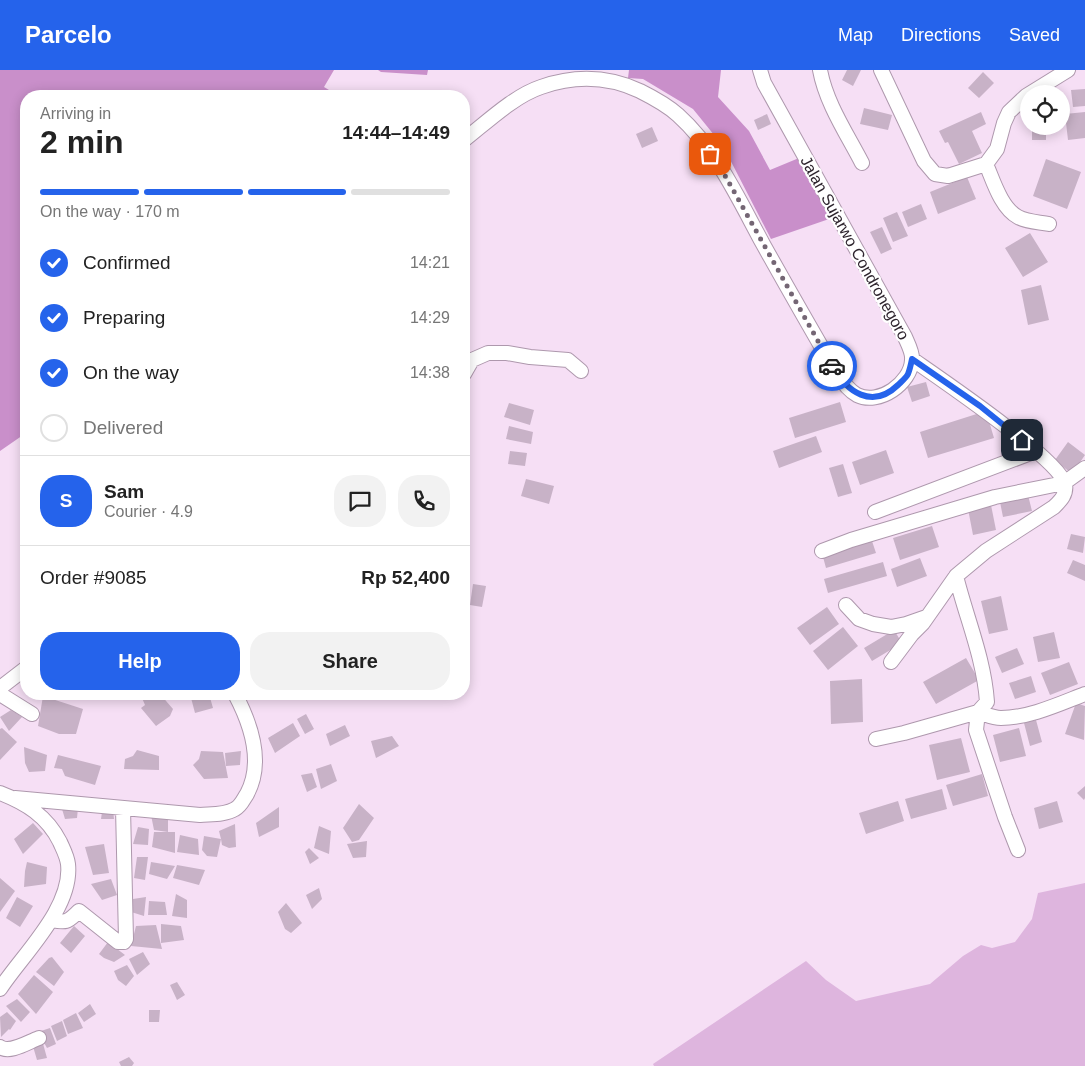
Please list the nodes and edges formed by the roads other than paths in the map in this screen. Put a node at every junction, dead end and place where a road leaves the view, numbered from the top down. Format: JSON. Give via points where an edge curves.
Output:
{"nodes":[{"id":1,"x":760,"y":70,"type":"edge"},
{"id":2,"x":820,"y":70,"type":"edge"},
{"id":3,"x":881,"y":70,"type":"edge"},
{"id":4,"x":1068,"y":70,"type":"edge"},
{"id":5,"x":470,"y":135,"type":"edge"},
{"id":6,"x":862,"y":163,"type":"dead end"},
{"id":7,"x":986,"y":164,"type":"junction"},
{"id":8,"x":1049,"y":224,"type":"dead end"},
{"id":9,"x":912,"y":359,"type":"junction"},
{"id":10,"x":470,"y":364,"type":"edge"},
{"id":11,"x":581,"y":371,"type":"dead end"},
{"id":12,"x":1036,"y":452,"type":"junction"},
{"id":13,"x":1085,"y":468,"type":"edge"},
{"id":14,"x":1064,"y":482,"type":"junction"},
{"id":15,"x":876,"y":512,"type":"dead end"},
{"id":16,"x":822,"y":551,"type":"dead end"},
{"id":17,"x":956,"y":576,"type":"junction"},
{"id":18,"x":846,"y":605,"type":"dead end"},
{"id":19,"x":926,"y":617,"type":"junction"},
{"id":20,"x":891,"y":662,"type":"dead end"},
{"id":21,"x":20,"y":673,"type":"edge"},
{"id":22,"x":0,"y":688,"type":"edge"},
{"id":23,"x":0,"y":694,"type":"edge"},
{"id":24,"x":1085,"y":694,"type":"edge"},
{"id":25,"x":238,"y":700,"type":"edge"},
{"id":26,"x":978,"y":712,"type":"junction"},
{"id":27,"x":32,"y":714,"type":"dead end"},
{"id":28,"x":876,"y":739,"type":"dead end"},
{"id":29,"x":0,"y":792,"type":"edge"},
{"id":30,"x":15,"y":798,"type":"junction"},
{"id":31,"x":60,"y":803,"type":"junction"},
{"id":32,"x":123,"y":808,"type":"junction"},
{"id":33,"x":48,"y":823,"type":"junction"},
{"id":34,"x":1018,"y":850,"type":"dead end"},
{"id":35,"x":51,"y":920,"type":"junction"},
{"id":36,"x":0,"y":988,"type":"edge"},
{"id":37,"x":39,"y":1038,"type":"dead end"},
{"id":38,"x":0,"y":1047,"type":"edge"}],
"edges":[{"from":1,"to":9,"type":"street","name":"Jalan Sujarwo Condronegoro","via":[[764,83],[905,337]]},
{"from":2,"to":6,"type":"street","via":[[836,114]]},
{"from":3,"to":7,"type":"street","via":[[929,169],[948,176]]},
{"from":4,"to":7,"type":"street","via":[[1026,96],[1009,112],[997,149]]},
{"from":5,"to":9,"type":"street","name":"Jalan Sujarwo Condronegoro","via":[[520,97],[559,81],[600,78],[625,84],[659,100],[678,114],[698,136],[723,172],[844,384],[857,394],[875,397],[893,390],[908,376]]},
{"from":7,"to":8,"type":"street","via":[[1004,203],[1012,212],[1023,219]]},
{"from":9,"to":12,"type":"street","via":[[980,406]]},
{"from":10,"to":11,"type":"street","via":[[488,353],[508,353],[568,360]]},
{"from":12,"to":14,"type":"street"},
{"from":12,"to":15,"type":"street"},
{"from":13,"to":14,"type":"street"},
{"from":14,"to":16,"type":"street","via":[[995,497]]},
{"from":14,"to":17,"type":"street","via":[[1065,493],[1054,507],[986,550]]},
{"from":17,"to":19,"type":"street"},
{"from":17,"to":26,"type":"street","via":[[986,688],[987,702]]},
{"from":18,"to":19,"type":"street","via":[[859,619],[891,627]]},
{"from":19,"to":20,"type":"street"},
{"from":21,"to":22,"type":"street"},
{"from":23,"to":27,"type":"street"},
{"from":24,"to":26,"type":"street","via":[[1017,716],[999,718]]},
{"from":25,"to":32,"type":"street","via":[[251,734],[255,757],[251,786],[241,804],[234,809],[211,814]]},
{"from":26,"to":28,"type":"street"},
{"from":26,"to":34,"type":"street","via":[[976,730]]},
{"from":29,"to":30,"type":"street"},
{"from":30,"to":31,"type":"street"},
{"from":30,"to":33,"type":"street"},
{"from":31,"to":32,"type":"street"},
{"from":31,"to":33,"type":"street"},
{"from":32,"to":35,"type":"street","via":[[126,939],[118,942],[79,912],[71,921]]},
{"from":33,"to":35,"type":"street","via":[[68,864],[64,890]]},
{"from":35,"to":36,"type":"street"},
{"from":37,"to":38,"type":"street","via":[[10,1050]]}]}
